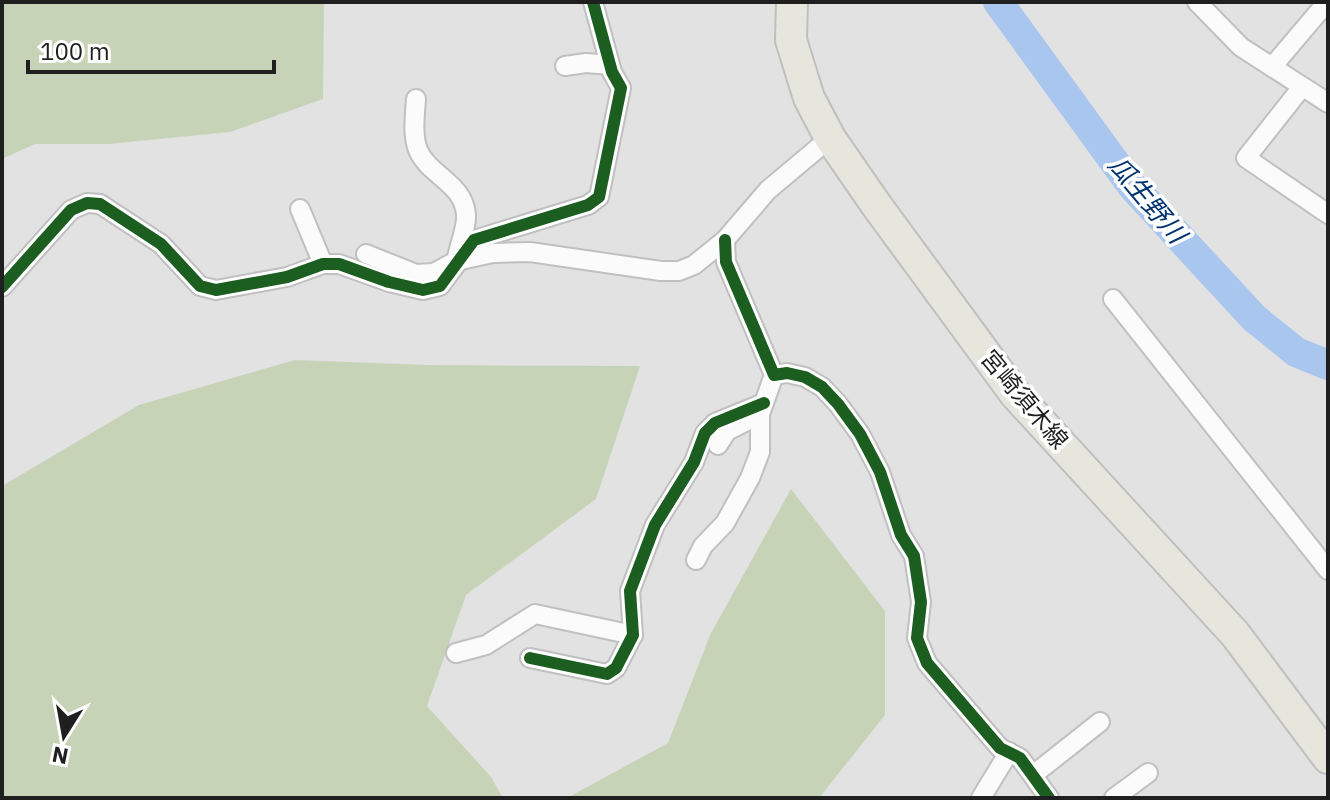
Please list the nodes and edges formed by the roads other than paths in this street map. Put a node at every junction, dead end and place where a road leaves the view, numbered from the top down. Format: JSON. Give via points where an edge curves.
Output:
{"nodes":[{"id":1,"x":593,"y":2,"type":"edge"},
{"id":2,"x":792,"y":2,"type":"edge"},
{"id":3,"x":1197,"y":2,"type":"edge"},
{"id":4,"x":1327,"y":2,"type":"edge"},
{"id":5,"x":610,"y":65,"type":"junction"},
{"id":6,"x":565,"y":66,"type":"dead end"},
{"id":7,"x":1272,"y":67,"type":"junction"},
{"id":8,"x":1302,"y":87,"type":"junction"},
{"id":9,"x":416,"y":99,"type":"dead end"},
{"id":10,"x":1328,"y":103,"type":"edge"},
{"id":11,"x":830,"y":138,"type":"junction"},
{"id":12,"x":300,"y":209,"type":"dead end"},
{"id":13,"x":1328,"y":214,"type":"edge"},
{"id":14,"x":725,"y":240,"type":"junction"},
{"id":15,"x":366,"y":254,"type":"dead end"},
{"id":16,"x":456,"y":261,"type":"junction"},
{"id":17,"x":323,"y":264,"type":"junction"},
{"id":18,"x":2,"y":287,"type":"edge"},
{"id":19,"x":1113,"y":299,"type":"dead end"},
{"id":20,"x":774,"y":375,"type":"junction"},
{"id":21,"x":762,"y":408,"type":"junction"},
{"id":22,"x":718,"y":445,"type":"dead end"},
{"id":23,"x":696,"y":560,"type":"dead end"},
{"id":24,"x":1328,"y":570,"type":"edge"},
{"id":25,"x":633,"y":635,"type":"junction"},
{"id":26,"x":456,"y":653,"type":"dead end"},
{"id":27,"x":530,"y":658,"type":"dead end"},
{"id":28,"x":1100,"y":722,"type":"dead end"},
{"id":29,"x":1009,"y":752,"type":"junction"},
{"id":30,"x":1328,"y":758,"type":"edge"},
{"id":31,"x":1148,"y":773,"type":"dead end"},
{"id":32,"x":1033,"y":775,"type":"junction"},
{"id":33,"x":981,"y":798,"type":"edge"},
{"id":34,"x":1049,"y":798,"type":"edge"},
{"id":35,"x":1114,"y":798,"type":"edge"}],
"edges":[{"from":1,"to":5,"type":"street"},
{"from":2,"to":11,"type":"main road","name":"宮崎須木線","via":[[791,40],[809,98]]},
{"from":3,"to":7,"type":"street","via":[[1241,47]]},
{"from":4,"to":7,"type":"street"},
{"from":5,"to":6,"type":"street"},
{"from":5,"to":16,"type":"street","via":[[621,88],[599,197],[474,240]]},
{"from":7,"to":8,"type":"street"},
{"from":8,"to":10,"type":"street"},
{"from":8,"to":13,"type":"street","via":[[1246,158]]},
{"from":9,"to":16,"type":"street","via":[[418,149],[462,198],[466,216]]},
{"from":11,"to":14,"type":"street","via":[[768,190]]},
{"from":11,"to":30,"type":"main road","name":"宮崎須木線","via":[[1015,394],[1235,634]]},
{"from":12,"to":17,"type":"street"},
{"from":14,"to":16,"type":"street","via":[[679,271],[530,252]]},
{"from":14,"to":20,"type":"street","via":[[726,262]]},
{"from":15,"to":16,"type":"street","via":[[416,274],[434,273]]},
{"from":16,"to":17,"type":"street","via":[[440,286],[423,290],[339,264]]},
{"from":17,"to":18,"type":"street","via":[[287,277],[216,290],[200,286],[161,244],[100,204],[87,203],[71,210]]},
{"from":19,"to":24,"type":"street"},
{"from":20,"to":21,"type":"street"},
{"from":20,"to":29,"type":"street","via":[[805,377],[822,387],[860,434],[914,556],[921,602],[917,638],[927,663]]},
{"from":21,"to":22,"type":"street","via":[[727,431]]},
{"from":21,"to":23,"type":"street","via":[[760,452],[750,478]]},
{"from":21,"to":25,"type":"street","via":[[715,423],[705,433],[694,462],[655,525],[630,591]]},
{"from":25,"to":26,"type":"street","via":[[535,614],[486,645]]},
{"from":25,"to":27,"type":"street","via":[[616,668],[607,674]]},
{"from":28,"to":32,"type":"street"},
{"from":29,"to":32,"type":"street"},
{"from":29,"to":33,"type":"street"},
{"from":31,"to":35,"type":"street"},
{"from":32,"to":34,"type":"street"}]}
